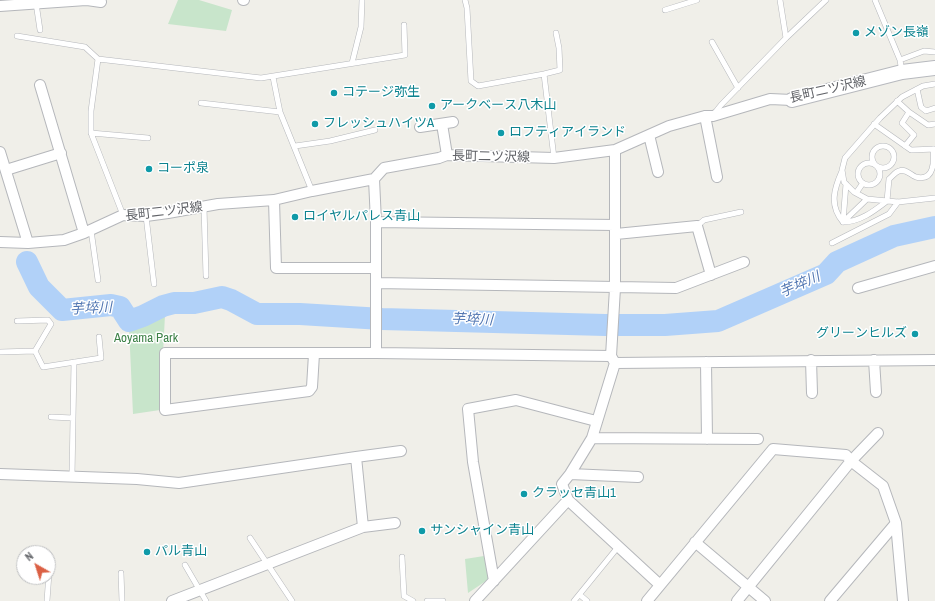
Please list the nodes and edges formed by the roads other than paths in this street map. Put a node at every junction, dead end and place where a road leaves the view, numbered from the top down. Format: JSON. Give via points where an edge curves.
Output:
{"nodes":[{"id":1,"x":86,"y":0,"type":"edge"},
{"id":2,"x":362,"y":0,"type":"edge"},
{"id":3,"x":465,"y":0,"type":"edge"},
{"id":4,"x":697,"y":0,"type":"edge"},
{"id":5,"x":780,"y":0,"type":"edge"},
{"id":6,"x":826,"y":0,"type":"edge"},
{"id":7,"x":875,"y":0,"type":"edge"},
{"id":8,"x":101,"y":2,"type":"dead end"},
{"id":9,"x":36,"y":4,"type":"junction"},
{"id":10,"x":0,"y":6,"type":"edge"},
{"id":11,"x":665,"y":10,"type":"dead end"},
{"id":12,"x":404,"y":25,"type":"dead end"},
{"id":13,"x":40,"y":30,"type":"dead end"},
{"id":14,"x":556,"y":33,"type":"dead end"},
{"id":15,"x":16,"y":36,"type":"dead end"},
{"id":16,"x":786,"y":38,"type":"junction"},
{"id":17,"x":712,"y":42,"type":"dead end"},
{"id":18,"x":935,"y":52,"type":"edge"},
{"id":19,"x":98,"y":59,"type":"junction"},
{"id":20,"x":352,"y":63,"type":"junction"},
{"id":21,"x":901,"y":66,"type":"junction"},
{"id":22,"x":935,"y":68,"type":"edge"},
{"id":23,"x":544,"y":74,"type":"junction"},
{"id":24,"x":273,"y":76,"type":"junction"},
{"id":25,"x":935,"y":84,"type":"edge"},
{"id":26,"x":40,"y":85,"type":"dead end"},
{"id":27,"x":738,"y":88,"type":"junction"},
{"id":28,"x":917,"y":89,"type":"junction"},
{"id":29,"x":792,"y":100,"type":"joint"},
{"id":30,"x":897,"y":101,"type":"junction"},
{"id":31,"x":201,"y":103,"type":"dead end"},
{"id":32,"x":935,"y":108,"type":"edge"},
{"id":33,"x":280,"y":112,"type":"junction"},
{"id":34,"x":909,"y":112,"type":"junction"},
{"id":35,"x":709,"y":116,"type":"junction"},
{"id":36,"x":453,"y":122,"type":"dead end"},
{"id":37,"x":442,"y":124,"type":"junction"},
{"id":38,"x":874,"y":124,"type":"junction"},
{"id":39,"x":935,"y":124,"type":"edge"},
{"id":40,"x":420,"y":127,"type":"dead end"},
{"id":41,"x":375,"y":130,"type":"dead end"},
{"id":42,"x":91,"y":133,"type":"junction"},
{"id":43,"x":649,"y":135,"type":"junction"},
{"id":44,"x":148,"y":138,"type":"dead end"},
{"id":45,"x":896,"y":140,"type":"junction"},
{"id":46,"x":295,"y":146,"type":"junction"},
{"id":47,"x":906,"y":146,"type":"junction"},
{"id":48,"x":889,"y":148,"type":"junction"},
{"id":49,"x":934,"y":149,"type":"edge"},
{"id":50,"x":616,"y":150,"type":"junction"},
{"id":51,"x":0,"y":152,"type":"edge"},
{"id":52,"x":61,"y":154,"type":"junction"},
{"id":53,"x":447,"y":155,"type":"junction"},
{"id":54,"x":554,"y":158,"type":"junction"},
{"id":55,"x":876,"y":166,"type":"junction"},
{"id":56,"x":6,"y":170,"type":"junction"},
{"id":57,"x":842,"y":170,"type":"junction"},
{"id":58,"x":658,"y":172,"type":"dead end"},
{"id":59,"x":717,"y":177,"type":"dead end"},
{"id":60,"x":374,"y":179,"type":"junction"},
{"id":61,"x":863,"y":183,"type":"junction"},
{"id":62,"x":846,"y":184,"type":"junction"},
{"id":63,"x":312,"y":191,"type":"junction"},
{"id":64,"x":856,"y":193,"type":"junction"},
{"id":65,"x":935,"y":198,"type":"edge"},
{"id":66,"x":868,"y":199,"type":"junction"},
{"id":67,"x":274,"y":200,"type":"junction"},
{"id":68,"x":887,"y":201,"type":"junction"},
{"id":69,"x":898,"y":202,"type":"junction"},
{"id":70,"x":204,"y":207,"type":"junction"},
{"id":71,"x":741,"y":212,"type":"dead end"},
{"id":72,"x":123,"y":215,"type":"junction"},
{"id":73,"x":146,"y":216,"type":"junction"},
{"id":74,"x":376,"y":222,"type":"junction"},
{"id":75,"x":843,"y":222,"type":"junction"},
{"id":76,"x":696,"y":226,"type":"junction"},
{"id":77,"x":615,"y":230,"type":"junction"},
{"id":78,"x":87,"y":231,"type":"junction"},
{"id":79,"x":0,"y":242,"type":"edge"},
{"id":80,"x":28,"y":242,"type":"junction"},
{"id":81,"x":832,"y":243,"type":"dead end"},
{"id":82,"x":744,"y":262,"type":"dead end"},
{"id":83,"x":935,"y":266,"type":"edge"},
{"id":84,"x":376,"y":268,"type":"junction"},
{"id":85,"x":711,"y":275,"type":"junction"},
{"id":86,"x":206,"y":276,"type":"dead end"},
{"id":87,"x":98,"y":280,"type":"dead end"},
{"id":88,"x":376,"y":283,"type":"junction"},
{"id":89,"x":154,"y":284,"type":"dead end"},
{"id":90,"x":615,"y":288,"type":"junction"},
{"id":91,"x":858,"y":288,"type":"dead end"},
{"id":92,"x":17,"y":321,"type":"dead end"},
{"id":93,"x":99,"y":337,"type":"dead end"},
{"id":94,"x":35,"y":351,"type":"junction"},
{"id":95,"x":0,"y":352,"type":"edge"},
{"id":96,"x":376,"y":353,"type":"junction"},
{"id":97,"x":314,"y":354,"type":"junction"},
{"id":98,"x":613,"y":360,"type":"junction"},
{"id":99,"x":811,"y":360,"type":"junction"},
{"id":100,"x":874,"y":360,"type":"junction"},
{"id":101,"x":935,"y":360,"type":"edge"},
{"id":102,"x":74,"y":362,"type":"junction"},
{"id":103,"x":706,"y":362,"type":"junction"},
{"id":104,"x":876,"y":392,"type":"dead end"},
{"id":105,"x":812,"y":393,"type":"dead end"},
{"id":106,"x":51,"y":416,"type":"dead end"},
{"id":107,"x":73,"y":418,"type":"junction"},
{"id":108,"x":596,"y":421,"type":"junction"},
{"id":109,"x":878,"y":433,"type":"dead end"},
{"id":110,"x":592,"y":438,"type":"junction"},
{"id":111,"x":707,"y":439,"type":"junction"},
{"id":112,"x":758,"y":439,"type":"dead end"},
{"id":113,"x":401,"y":451,"type":"dead end"},
{"id":114,"x":356,"y":457,"type":"junction"},
{"id":115,"x":851,"y":461,"type":"junction"},
{"id":116,"x":0,"y":474,"type":"edge"},
{"id":117,"x":570,"y":474,"type":"junction"},
{"id":118,"x":72,"y":476,"type":"junction"},
{"id":119,"x":638,"y":477,"type":"dead end"},
{"id":120,"x":568,"y":500,"type":"junction"},
{"id":121,"x":396,"y":523,"type":"dead end"},
{"id":122,"x":896,"y":523,"type":"junction"},
{"id":123,"x":363,"y":527,"type":"junction"},
{"id":124,"x":250,"y":538,"type":"dead end"},
{"id":125,"x":695,"y":542,"type":"junction"},
{"id":126,"x":618,"y":547,"type":"junction"},
{"id":127,"x":402,"y":557,"type":"dead end"},
{"id":128,"x":267,"y":564,"type":"junction"},
{"id":129,"x":185,"y":565,"type":"dead end"},
{"id":130,"x":121,"y":573,"type":"dead end"},
{"id":131,"x":494,"y":581,"type":"junction"},
{"id":132,"x":48,"y":585,"type":"edge"},
{"id":133,"x":660,"y":585,"type":"junction"},
{"id":134,"x":748,"y":587,"type":"junction"},
{"id":135,"x":199,"y":590,"type":"junction"},
{"id":136,"x":580,"y":595,"type":"junction"},
{"id":137,"x":480,"y":599,"type":"edge"},
{"id":138,"x":47,"y":601,"type":"edge"},
{"id":139,"x":122,"y":601,"type":"edge"},
{"id":140,"x":172,"y":601,"type":"edge"},
{"id":141,"x":206,"y":601,"type":"edge"},
{"id":142,"x":292,"y":601,"type":"edge"},
{"id":143,"x":413,"y":601,"type":"edge"},
{"id":144,"x":427,"y":601,"type":"edge"},
{"id":145,"x":443,"y":601,"type":"edge"},
{"id":146,"x":574,"y":601,"type":"edge"},
{"id":147,"x":587,"y":601,"type":"edge"},
{"id":148,"x":647,"y":601,"type":"edge"},
{"id":149,"x":737,"y":601,"type":"edge"},
{"id":150,"x":765,"y":601,"type":"edge"},
{"id":151,"x":830,"y":601,"type":"edge"},
{"id":152,"x":903,"y":601,"type":"edge"}],
"edges":[{"from":1,"to":8,"type":"street"},
{"from":1,"to":9,"type":"street"},
{"from":2,"to":20,"type":"lane","via":[[361,27]]},
{"from":3,"to":23,"type":"lane","via":[[471,81],[478,86]]},
{"from":4,"to":11,"type":"lane"},
{"from":5,"to":16,"type":"lane"},
{"from":6,"to":16,"type":"lane"},
{"from":7,"to":21,"type":"lane"},
{"from":9,"to":10,"type":"street"},
{"from":9,"to":13,"type":"lane"},
{"from":12,"to":20,"type":"lane","via":[[404,55]]},
{"from":14,"to":23,"type":"lane","via":[[560,70]]},
{"from":15,"to":19,"type":"lane","via":[[86,47]]},
{"from":16,"to":27,"type":"lane"},
{"from":17,"to":27,"type":"lane"},
{"from":18,"to":21,"type":"lane","via":[[924,51]]},
{"from":19,"to":24,"type":"lane","via":[[261,78]]},
{"from":19,"to":42,"type":"lane"},
{"from":20,"to":24,"type":"lane"},
{"from":21,"to":22,"type":"street","name":"長町二ツ沢線"},
{"from":21,"to":29,"type":"street","name":"長町二ツ沢線"},
{"from":23,"to":54,"type":"lane"},
{"from":24,"to":33,"type":"lane"},
{"from":25,"to":28,"type":"lane"},
{"from":26,"to":52,"type":"street"},
{"from":27,"to":35,"type":"lane"},
{"from":28,"to":30,"type":"lane"},
{"from":28,"to":32,"type":"lane","via":[[921,107],[926,111]]},
{"from":29,"to":35,"type":"street","name":"長町二ツ沢線","via":[[770,99]]},
{"from":30,"to":34,"type":"lane"},
{"from":30,"to":38,"type":"lane"},
{"from":31,"to":33,"type":"lane"},
{"from":33,"to":46,"type":"lane"},
{"from":34,"to":39,"type":"lane","via":[[928,125]]},
{"from":34,"to":47,"type":"lane","via":[[902,123],[914,135]]},
{"from":35,"to":43,"type":"street","name":"長町二ツ沢線","via":[[669,126]]},
{"from":35,"to":59,"type":"street"},
{"from":36,"to":37,"type":"street"},
{"from":37,"to":40,"type":"street"},
{"from":37,"to":53,"type":"street"},
{"from":38,"to":45,"type":"lane"},
{"from":38,"to":57,"type":"lane","via":[[845,158]]},
{"from":41,"to":46,"type":"lane"},
{"from":42,"to":44,"type":"lane"},
{"from":42,"to":72,"type":"lane"},
{"from":43,"to":50,"type":"street","name":"長町二ツ沢線"},
{"from":43,"to":58,"type":"street"},
{"from":45,"to":47,"type":"lane"},
{"from":45,"to":48,"type":"lane"},
{"from":46,"to":63,"type":"lane"},
{"from":47,"to":49,"type":"lane","via":[[911,150]]},
{"from":48,"to":55,"type":"lane","via":[[880,147],[874,150],[872,160]]},
{"from":48,"to":55,"type":"lane","via":[[893,158],[890,165],[883,168]]},
{"from":49,"to":68,"type":"lane","via":[[934,166],[930,174],[915,177],[905,170],[899,171],[889,179]]},
{"from":50,"to":54,"type":"street","name":"長町二ツ沢線"},
{"from":50,"to":77,"type":"street"},
{"from":51,"to":56,"type":"street"},
{"from":52,"to":56,"type":"street"},
{"from":52,"to":78,"type":"street"},
{"from":53,"to":54,"type":"street","name":"長町二ツ沢線"},
{"from":53,"to":60,"type":"street","name":"長町二ツ沢線","via":[[384,168]]},
{"from":55,"to":61,"type":"lane","via":[[879,168],[880,176],[877,182],[870,185]]},
{"from":55,"to":61,"type":"lane","via":[[870,163],[861,167],[859,174]]},
{"from":56,"to":80,"type":"street"},
{"from":57,"to":62,"type":"lane"},
{"from":57,"to":75,"type":"lane","via":[[834,194],[836,212]]},
{"from":60,"to":63,"type":"street","name":"長町二ツ沢線"},
{"from":60,"to":74,"type":"street"},
{"from":61,"to":64,"type":"lane"},
{"from":62,"to":64,"type":"lane"},
{"from":62,"to":75,"type":"lane"},
{"from":63,"to":67,"type":"street","name":"長町二ツ沢線"},
{"from":64,"to":66,"type":"lane"},
{"from":65,"to":69,"type":"lane"},
{"from":66,"to":68,"type":"lane"},
{"from":66,"to":75,"type":"lane"},
{"from":67,"to":70,"type":"street","name":"長町二ツ沢線"},
{"from":67,"to":84,"type":"street","via":[[276,268]]},
{"from":68,"to":69,"type":"lane"},
{"from":68,"to":75,"type":"lane","via":[[862,218]]},
{"from":69,"to":81,"type":"lane","via":[[889,214]]},
{"from":70,"to":73,"type":"street","name":"長町二ツ沢線"},
{"from":70,"to":86,"type":"lane"},
{"from":71,"to":76,"type":"lane","via":[[704,220]]},
{"from":72,"to":73,"type":"street","name":"長町二ツ沢線"},
{"from":72,"to":78,"type":"street","name":"長町二ツ沢線"},
{"from":73,"to":89,"type":"lane"},
{"from":74,"to":77,"type":"street"},
{"from":74,"to":84,"type":"street"},
{"from":76,"to":77,"type":"street"},
{"from":76,"to":85,"type":"street"},
{"from":77,"to":90,"type":"street"},
{"from":78,"to":80,"type":"street","name":"長町二ツ沢線","via":[[64,240]]},
{"from":78,"to":87,"type":"lane"},
{"from":79,"to":80,"type":"street","name":"長町二ツ沢線"},
{"from":82,"to":85,"type":"street"},
{"from":83,"to":91,"type":"street"},
{"from":84,"to":88,"type":"street"},
{"from":85,"to":90,"type":"street","via":[[676,288]]},
{"from":88,"to":90,"type":"street"},
{"from":88,"to":96,"type":"street"},
{"from":90,"to":98,"type":"street"},
{"from":92,"to":94,"type":"lane","via":[[48,320],[51,324]]},
{"from":93,"to":102,"type":"lane","via":[[101,358]]},
{"from":94,"to":95,"type":"lane"},
{"from":94,"to":102,"type":"lane","via":[[43,367]]},
{"from":96,"to":97,"type":"street"},
{"from":96,"to":98,"type":"street"},
{"from":97,"to":97,"type":"street","via":[[165,353],[165,410],[308,391],[312,387]]},
{"from":98,"to":103,"type":"street"},
{"from":98,"to":108,"type":"street"},
{"from":99,"to":100,"type":"street"},
{"from":99,"to":103,"type":"street"},
{"from":99,"to":105,"type":"street"},
{"from":100,"to":101,"type":"street"},
{"from":100,"to":104,"type":"street"},
{"from":102,"to":107,"type":"lane"},
{"from":103,"to":111,"type":"street"},
{"from":106,"to":107,"type":"lane"},
{"from":107,"to":118,"type":"lane"},
{"from":108,"to":110,"type":"street"},
{"from":108,"to":131,"type":"street","via":[[516,400],[468,409]]},
{"from":109,"to":115,"type":"street"},
{"from":110,"to":111,"type":"street"},
{"from":110,"to":117,"type":"street"},
{"from":111,"to":112,"type":"street"},
{"from":113,"to":114,"type":"street"},
{"from":114,"to":118,"type":"street","via":[[179,483]]},
{"from":114,"to":123,"type":"street"},
{"from":115,"to":122,"type":"street","via":[[883,486]]},
{"from":115,"to":125,"type":"street","via":[[846,455],[772,449]]},
{"from":115,"to":134,"type":"street"},
{"from":116,"to":118,"type":"street"},
{"from":117,"to":119,"type":"street"},
{"from":117,"to":120,"type":"street","via":[[562,484]]},
{"from":120,"to":126,"type":"street"},
{"from":120,"to":131,"type":"street"},
{"from":121,"to":123,"type":"street"},
{"from":122,"to":151,"type":"street"},
{"from":122,"to":152,"type":"street"},
{"from":123,"to":128,"type":"street"},
{"from":124,"to":128,"type":"lane"},
{"from":125,"to":133,"type":"street"},
{"from":125,"to":134,"type":"street"},
{"from":126,"to":133,"type":"street"},
{"from":126,"to":136,"type":"lane"},
{"from":127,"to":143,"type":"lane","via":[[404,596]]},
{"from":128,"to":135,"type":"street"},
{"from":128,"to":142,"type":"lane"},
{"from":129,"to":135,"type":"lane"},
{"from":130,"to":139,"type":"lane"},
{"from":131,"to":137,"type":"street"},
{"from":132,"to":138,"type":"lane"},
{"from":133,"to":148,"type":"street"},
{"from":134,"to":149,"type":"street"},
{"from":134,"to":150,"type":"street"},
{"from":135,"to":140,"type":"street"},
{"from":135,"to":141,"type":"lane"},
{"from":136,"to":146,"type":"lane"},
{"from":136,"to":147,"type":"lane"},
{"from":144,"to":145,"type":"lane"}]}
